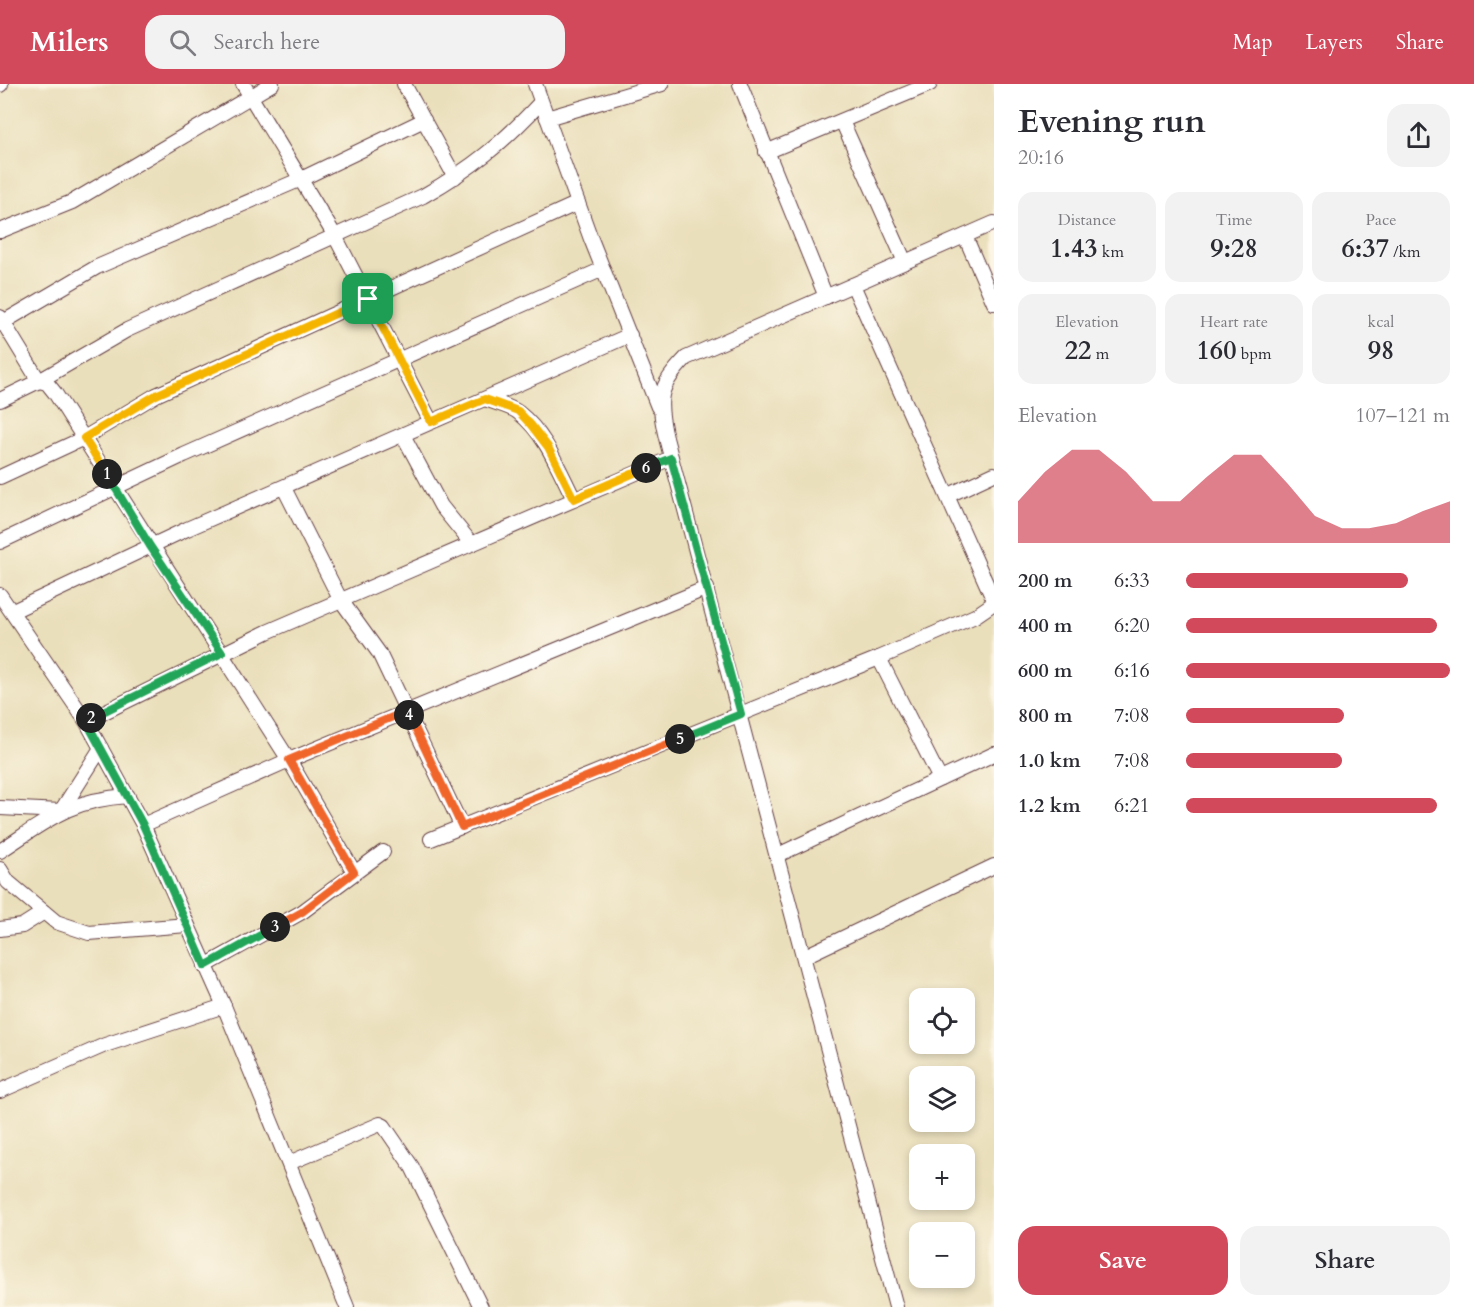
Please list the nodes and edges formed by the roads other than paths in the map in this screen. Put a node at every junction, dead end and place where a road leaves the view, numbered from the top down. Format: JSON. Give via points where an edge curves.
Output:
{"nodes":[{"id":1,"x":243,"y":84,"type":"edge"},
{"id":2,"x":272,"y":84,"type":"edge"},
{"id":3,"x":404,"y":84,"type":"edge"},
{"id":4,"x":535,"y":84,"type":"edge"},
{"id":5,"x":662,"y":84,"type":"edge"},
{"id":6,"x":741,"y":84,"type":"edge"},
{"id":7,"x":930,"y":84,"type":"edge"},
{"id":8,"x":250,"y":97,"type":"junction"},
{"id":9,"x":541,"y":102,"type":"junction"},
{"id":10,"x":547,"y":118,"type":"junction"},
{"id":11,"x":424,"y":120,"type":"junction"},
{"id":12,"x":842,"y":120,"type":"junction"},
{"id":13,"x":766,"y":152,"type":"junction"},
{"id":14,"x":455,"y":177,"type":"junction"},
{"id":15,"x":299,"y":180,"type":"junction"},
{"id":16,"x":578,"y":202,"type":"junction"},
{"id":17,"x":994,"y":223,"type":"edge"},
{"id":18,"x":0,"y":231,"type":"edge"},
{"id":19,"x":335,"y":236,"type":"junction"},
{"id":20,"x":965,"y":236,"type":"junction"},
{"id":21,"x":905,"y":262,"type":"junction"},
{"id":22,"x":603,"y":269,"type":"junction"},
{"id":23,"x":854,"y":285,"type":"junction"},
{"id":24,"x":826,"y":297,"type":"junction"},
{"id":25,"x":368,"y":299,"type":"junction"},
{"id":26,"x":994,"y":303,"type":"edge"},
{"id":27,"x":1,"y":321,"type":"edge"},
{"id":28,"x":630,"y":335,"type":"junction"},
{"id":29,"x":401,"y":361,"type":"junction"},
{"id":30,"x":39,"y":381,"type":"junction"},
{"id":31,"x":516,"y":386,"type":"junction"},
{"id":32,"x":485,"y":399,"type":"junction"},
{"id":33,"x":0,"y":400,"type":"edge"},
{"id":34,"x":518,"y":411,"type":"junction"},
{"id":35,"x":660,"y":414,"type":"junction"},
{"id":36,"x":431,"y":422,"type":"junction"},
{"id":37,"x":403,"y":435,"type":"junction"},
{"id":38,"x":84,"y":438,"type":"junction"},
{"id":39,"x":671,"y":458,"type":"junction"},
{"id":40,"x":994,"y":474,"type":"edge"},
{"id":41,"x":0,"y":477,"type":"edge"},
{"id":42,"x":116,"y":487,"type":"junction"},
{"id":43,"x":284,"y":488,"type":"junction"},
{"id":44,"x":949,"y":495,"type":"junction"},
{"id":45,"x":574,"y":499,"type":"junction"},
{"id":46,"x":0,"y":542,"type":"edge"},
{"id":47,"x":471,"y":543,"type":"junction"},
{"id":48,"x":150,"y":546,"type":"junction"},
{"id":49,"x":707,"y":588,"type":"junction"},
{"id":50,"x":1,"y":598,"type":"edge"},
{"id":51,"x":340,"y":599,"type":"junction"},
{"id":52,"x":994,"y":602,"type":"edge"},
{"id":53,"x":13,"y":611,"type":"junction"},
{"id":54,"x":222,"y":653,"type":"junction"},
{"id":55,"x":879,"y":658,"type":"junction"},
{"id":56,"x":407,"y":711,"type":"junction"},
{"id":57,"x":741,"y":714,"type":"junction"},
{"id":58,"x":86,"y":721,"type":"junction"},
{"id":59,"x":101,"y":748,"type":"junction"},
{"id":60,"x":994,"y":754,"type":"edge"},
{"id":61,"x":289,"y":760,"type":"junction"},
{"id":62,"x":940,"y":778,"type":"junction"},
{"id":63,"x":128,"y":796,"type":"junction"},
{"id":64,"x":0,"y":808,"type":"edge"},
{"id":65,"x":61,"y":811,"type":"junction"},
{"id":66,"x":143,"y":825,"type":"junction"},
{"id":67,"x":462,"y":827,"type":"junction"},
{"id":68,"x":431,"y":839,"type":"dead end"},
{"id":69,"x":0,"y":851,"type":"edge"},
{"id":70,"x":383,"y":852,"type":"dead end"},
{"id":71,"x":778,"y":855,"type":"junction"},
{"id":72,"x":994,"y":866,"type":"edge"},
{"id":73,"x":0,"y":869,"type":"edge"},
{"id":74,"x":354,"y":872,"type":"junction"},
{"id":75,"x":44,"y":912,"type":"junction"},
{"id":76,"x":187,"y":925,"type":"junction"},
{"id":77,"x":0,"y":929,"type":"edge"},
{"id":78,"x":805,"y":956,"type":"junction"},
{"id":79,"x":205,"y":966,"type":"junction"},
{"id":80,"x":224,"y":1006,"type":"junction"},
{"id":81,"x":0,"y":1091,"type":"edge"},
{"id":82,"x":289,"y":1163,"type":"junction"},
{"id":83,"x":346,"y":1307,"type":"edge"},
{"id":84,"x":481,"y":1307,"type":"edge"},
{"id":85,"x":896,"y":1307,"type":"edge"}],
"edges":[{"from":1,"to":8,"type":"street"},
{"from":2,"to":8,"type":"street"},
{"from":3,"to":11,"type":"street"},
{"from":4,"to":9,"type":"street"},
{"from":5,"to":10,"type":"street"},
{"from":6,"to":13,"type":"street"},
{"from":7,"to":12,"type":"street"},
{"from":8,"to":15,"type":"street"},
{"from":8,"to":18,"type":"street","via":[[72,202]]},
{"from":9,"to":10,"type":"street"},
{"from":9,"to":14,"type":"street","via":[[506,139]]},
{"from":10,"to":16,"type":"street"},
{"from":11,"to":14,"type":"street"},
{"from":11,"to":15,"type":"street"},
{"from":12,"to":13,"type":"street"},
{"from":12,"to":21,"type":"street"},
{"from":13,"to":24,"type":"street"},
{"from":14,"to":19,"type":"street"},
{"from":15,"to":19,"type":"street"},
{"from":15,"to":27,"type":"street","via":[[97,267]]},
{"from":16,"to":22,"type":"street"},
{"from":16,"to":25,"type":"street"},
{"from":17,"to":20,"type":"street"},
{"from":19,"to":25,"type":"street"},
{"from":19,"to":30,"type":"street","via":[[127,330]]},
{"from":20,"to":21,"type":"street"},
{"from":20,"to":26,"type":"street"},
{"from":21,"to":23,"type":"street"},
{"from":22,"to":28,"type":"street"},
{"from":22,"to":29,"type":"street"},
{"from":23,"to":24,"type":"street"},
{"from":23,"to":44,"type":"street"},
{"from":24,"to":35,"type":"street","via":[[686,358],[668,376],[661,390]]},
{"from":25,"to":29,"type":"street"},
{"from":25,"to":38,"type":"street","via":[[156,395]]},
{"from":27,"to":30,"type":"street"},
{"from":28,"to":31,"type":"street"},
{"from":28,"to":35,"type":"street"},
{"from":29,"to":36,"type":"street"},
{"from":29,"to":42,"type":"street"},
{"from":30,"to":33,"type":"street"},
{"from":30,"to":38,"type":"street","via":[[47,383],[55,393]]},
{"from":31,"to":32,"type":"street"},
{"from":31,"to":34,"type":"street"},
{"from":32,"to":34,"type":"street"},
{"from":32,"to":36,"type":"street"},
{"from":34,"to":45,"type":"street","via":[[548,447]]},
{"from":35,"to":39,"type":"street"},
{"from":36,"to":37,"type":"street"},
{"from":37,"to":43,"type":"street"},
{"from":37,"to":47,"type":"street","via":[[441,506]]},
{"from":38,"to":41,"type":"street"},
{"from":38,"to":42,"type":"street"},
{"from":39,"to":45,"type":"street"},
{"from":39,"to":49,"type":"street"},
{"from":40,"to":44,"type":"street"},
{"from":42,"to":46,"type":"street"},
{"from":42,"to":48,"type":"street"},
{"from":43,"to":48,"type":"street"},
{"from":43,"to":51,"type":"street"},
{"from":44,"to":52,"type":"street"},
{"from":45,"to":47,"type":"street"},
{"from":47,"to":51,"type":"street"},
{"from":48,"to":53,"type":"street"},
{"from":48,"to":54,"type":"street"},
{"from":49,"to":56,"type":"street"},
{"from":49,"to":57,"type":"street"},
{"from":50,"to":53,"type":"street"},
{"from":51,"to":54,"type":"street"},
{"from":51,"to":56,"type":"street","via":[[379,653]]},
{"from":52,"to":55,"type":"street","via":[[975,616]]},
{"from":53,"to":58,"type":"street"},
{"from":54,"to":58,"type":"street"},
{"from":54,"to":61,"type":"street"},
{"from":55,"to":57,"type":"street"},
{"from":55,"to":62,"type":"street"},
{"from":56,"to":61,"type":"street"},
{"from":56,"to":67,"type":"street"},
{"from":57,"to":67,"type":"street"},
{"from":57,"to":71,"type":"street"},
{"from":58,"to":59,"type":"street"},
{"from":59,"to":63,"type":"street"},
{"from":59,"to":65,"type":"street"},
{"from":60,"to":62,"type":"street"},
{"from":61,"to":66,"type":"street"},
{"from":61,"to":74,"type":"street"},
{"from":62,"to":71,"type":"street"},
{"from":63,"to":65,"type":"street","via":[[86,801]]},
{"from":63,"to":66,"type":"street"},
{"from":64,"to":65,"type":"street"},
{"from":65,"to":69,"type":"street"},
{"from":66,"to":76,"type":"street"},
{"from":67,"to":68,"type":"street"},
{"from":70,"to":74,"type":"street"},
{"from":71,"to":78,"type":"street"},
{"from":72,"to":78,"type":"street"},
{"from":73,"to":75,"type":"street","via":[[8,882]]},
{"from":74,"to":79,"type":"street","via":[[302,912]]},
{"from":75,"to":76,"type":"street","via":[[56,922],[89,933]]},
{"from":75,"to":77,"type":"street","via":[[22,926]]},
{"from":76,"to":79,"type":"street"},
{"from":78,"to":85,"type":"street"},
{"from":79,"to":80,"type":"street"},
{"from":80,"to":81,"type":"street","via":[[105,1045]]},
{"from":80,"to":82,"type":"street"},
{"from":82,"to":83,"type":"street"},
{"from":82,"to":84,"type":"street","via":[[380,1124],[384,1126],[412,1167]]}]}
